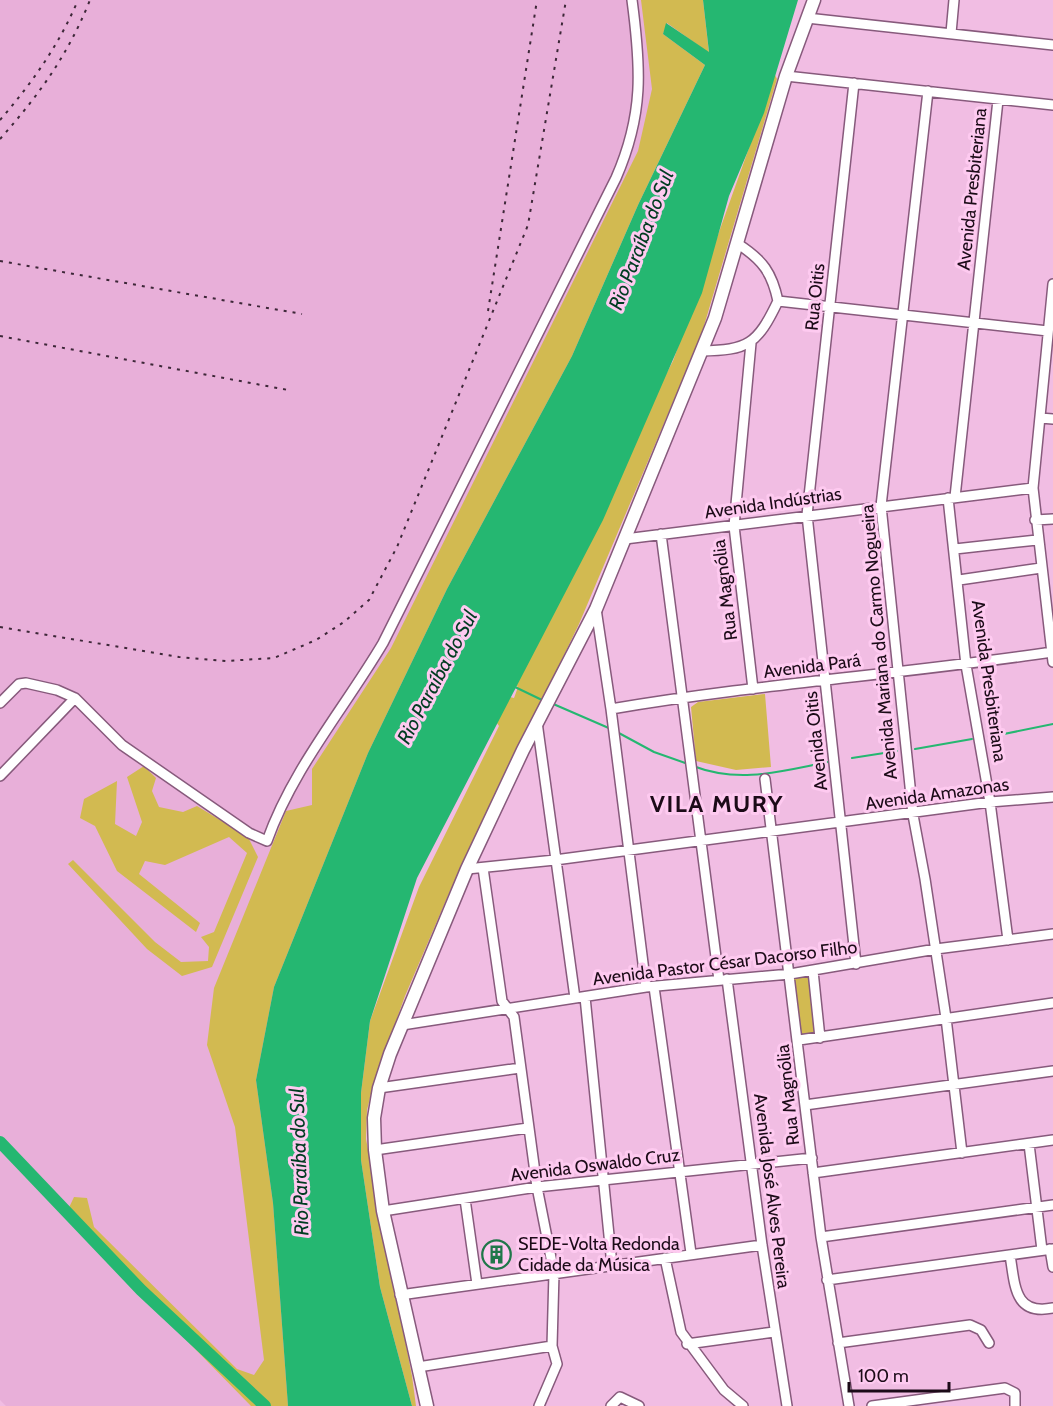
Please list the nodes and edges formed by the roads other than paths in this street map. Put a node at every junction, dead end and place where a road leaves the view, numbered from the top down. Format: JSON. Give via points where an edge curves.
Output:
{"nodes":[{"id":1,"x":632,"y":0,"type":"edge"},
{"id":2,"x":814,"y":0,"type":"edge"},
{"id":3,"x":954,"y":0,"type":"edge"},
{"id":4,"x":807,"y":18,"type":"junction"},
{"id":5,"x":951,"y":33,"type":"junction"},
{"id":6,"x":1053,"y":45,"type":"edge"},
{"id":7,"x":786,"y":76,"type":"junction"},
{"id":8,"x":854,"y":83,"type":"junction"},
{"id":9,"x":928,"y":91,"type":"junction"},
{"id":10,"x":998,"y":100,"type":"junction"},
{"id":11,"x":1053,"y":105,"type":"edge"},
{"id":12,"x":738,"y":244,"type":"junction"},
{"id":13,"x":1053,"y":284,"type":"edge"},
{"id":14,"x":778,"y":302,"type":"junction"},
{"id":15,"x":831,"y":306,"type":"junction"},
{"id":16,"x":904,"y":315,"type":"junction"},
{"id":17,"x":974,"y":322,"type":"junction"},
{"id":18,"x":1048,"y":331,"type":"junction"},
{"id":19,"x":752,"y":343,"type":"junction"},
{"id":20,"x":701,"y":351,"type":"junction"},
{"id":21,"x":1040,"y":417,"type":"junction"},
{"id":22,"x":1053,"y":419,"type":"edge"},
{"id":23,"x":1033,"y":488,"type":"junction"},
{"id":24,"x":951,"y":497,"type":"junction"},
{"id":25,"x":880,"y":506,"type":"junction"},
{"id":26,"x":807,"y":515,"type":"junction"},
{"id":27,"x":1053,"y":519,"type":"edge"},
{"id":28,"x":1035,"y":520,"type":"junction"},
{"id":29,"x":734,"y":526,"type":"junction"},
{"id":30,"x":661,"y":534,"type":"junction"},
{"id":31,"x":625,"y":539,"type":"junction"},
{"id":32,"x":1037,"y":540,"type":"junction"},
{"id":33,"x":955,"y":549,"type":"junction"},
{"id":34,"x":1041,"y":568,"type":"junction"},
{"id":35,"x":959,"y":580,"type":"junction"},
{"id":36,"x":596,"y":609,"type":"junction"},
{"id":37,"x":1050,"y":617,"type":"edge"},
{"id":38,"x":1052,"y":657,"type":"edge"},
{"id":39,"x":966,"y":665,"type":"junction"},
{"id":40,"x":899,"y":672,"type":"junction"},
{"id":41,"x":826,"y":681,"type":"junction"},
{"id":42,"x":753,"y":689,"type":"junction"},
{"id":43,"x":681,"y":697,"type":"junction"},
{"id":44,"x":75,"y":698,"type":"junction"},
{"id":45,"x":0,"y":703,"type":"edge"},
{"id":46,"x":611,"y":710,"type":"junction"},
{"id":47,"x":537,"y":722,"type":"junction"},
{"id":48,"x":0,"y":776,"type":"edge"},
{"id":49,"x":765,"y":779,"type":"dead end"},
{"id":50,"x":1053,"y":797,"type":"edge"},
{"id":51,"x":990,"y":802,"type":"junction"},
{"id":52,"x":912,"y":815,"type":"junction"},
{"id":53,"x":841,"y":824,"type":"junction"},
{"id":54,"x":772,"y":831,"type":"junction"},
{"id":55,"x":699,"y":840,"type":"junction"},
{"id":56,"x":629,"y":850,"type":"junction"},
{"id":57,"x":555,"y":860,"type":"junction"},
{"id":58,"x":483,"y":868,"type":"junction"},
{"id":59,"x":467,"y":869,"type":"junction"},
{"id":60,"x":1053,"y":934,"type":"edge"},
{"id":61,"x":1008,"y":940,"type":"junction"},
{"id":62,"x":936,"y":950,"type":"junction"},
{"id":63,"x":856,"y":964,"type":"junction"},
{"id":64,"x":813,"y":970,"type":"junction"},
{"id":65,"x":790,"y":974,"type":"junction"},
{"id":66,"x":723,"y":980,"type":"junction"},
{"id":67,"x":650,"y":987,"type":"junction"},
{"id":68,"x":585,"y":997,"type":"junction"},
{"id":69,"x":574,"y":998,"type":"junction"},
{"id":70,"x":1053,"y":1003,"type":"edge"},
{"id":71,"x":504,"y":1007,"type":"junction"},
{"id":72,"x":946,"y":1018,"type":"junction"},
{"id":73,"x":402,"y":1025,"type":"junction"},
{"id":74,"x":820,"y":1038,"type":"junction"},
{"id":75,"x":799,"y":1040,"type":"junction"},
{"id":76,"x":520,"y":1068,"type":"junction"},
{"id":77,"x":1053,"y":1071,"type":"edge"},
{"id":78,"x":954,"y":1083,"type":"junction"},
{"id":79,"x":379,"y":1088,"type":"junction"},
{"id":80,"x":805,"y":1105,"type":"junction"},
{"id":81,"x":528,"y":1128,"type":"junction"},
{"id":82,"x":1053,"y":1140,"type":"edge"},
{"id":83,"x":1029,"y":1144,"type":"junction"},
{"id":84,"x":375,"y":1150,"type":"junction"},
{"id":85,"x":962,"y":1153,"type":"junction"},
{"id":86,"x":812,"y":1158,"type":"junction"},
{"id":87,"x":753,"y":1165,"type":"junction"},
{"id":88,"x":679,"y":1170,"type":"junction"},
{"id":89,"x":813,"y":1173,"type":"junction"},
{"id":90,"x":605,"y":1180,"type":"junction"},
{"id":91,"x":537,"y":1187,"type":"junction"},
{"id":92,"x":465,"y":1199,"type":"junction"},
{"id":93,"x":1053,"y":1205,"type":"edge"},
{"id":94,"x":1038,"y":1207,"type":"junction"},
{"id":95,"x":383,"y":1211,"type":"junction"},
{"id":96,"x":821,"y":1237,"type":"junction"},
{"id":97,"x":762,"y":1245,"type":"junction"},
{"id":98,"x":1048,"y":1249,"type":"edge"},
{"id":99,"x":691,"y":1253,"type":"junction"},
{"id":100,"x":1011,"y":1255,"type":"junction"},
{"id":101,"x":665,"y":1258,"type":"junction"},
{"id":102,"x":612,"y":1265,"type":"junction"},
{"id":103,"x":1053,"y":1267,"type":"edge"},
{"id":104,"x":554,"y":1273,"type":"junction"},
{"id":105,"x":827,"y":1280,"type":"junction"},
{"id":106,"x":477,"y":1284,"type":"junction"},
{"id":107,"x":400,"y":1295,"type":"junction"},
{"id":108,"x":1053,"y":1308,"type":"edge"},
{"id":109,"x":774,"y":1332,"type":"junction"},
{"id":110,"x":838,"y":1343,"type":"junction"},
{"id":111,"x":989,"y":1343,"type":"dead end"},
{"id":112,"x":687,"y":1344,"type":"junction"},
{"id":113,"x":552,"y":1346,"type":"junction"},
{"id":114,"x":418,"y":1367,"type":"junction"},
{"id":115,"x":427,"y":1406,"type":"edge"},
{"id":116,"x":539,"y":1406,"type":"edge"},
{"id":117,"x":611,"y":1406,"type":"edge"},
{"id":118,"x":639,"y":1406,"type":"edge"},
{"id":119,"x":743,"y":1406,"type":"edge"},
{"id":120,"x":787,"y":1406,"type":"edge"},
{"id":121,"x":849,"y":1406,"type":"edge"},
{"id":122,"x":872,"y":1406,"type":"edge"},
{"id":123,"x":1015,"y":1406,"type":"edge"}],
"edges":[{"from":1,"to":44,"type":"street","via":[[640,76],[629,147],[616,178],[383,643],[297,772],[267,841],[249,833],[122,745]]},
{"from":2,"to":4,"type":"main road"},
{"from":3,"to":5,"type":"street"},
{"from":4,"to":5,"type":"street"},
{"from":4,"to":7,"type":"main road"},
{"from":5,"to":6,"type":"street"},
{"from":7,"to":8,"type":"street"},
{"from":7,"to":12,"type":"main road"},
{"from":8,"to":9,"type":"street"},
{"from":8,"to":15,"type":"street","name":"Rua Oitis"},
{"from":9,"to":10,"type":"street"},
{"from":9,"to":16,"type":"street","name":"Avenida Mariana do Carmo Nogueira"},
{"from":10,"to":11,"type":"street"},
{"from":10,"to":17,"type":"street","name":"Avenida Presbiteriana"},
{"from":12,"to":14,"type":"street","via":[[768,269]]},
{"from":12,"to":20,"type":"main road"},
{"from":13,"to":18,"type":"street"},
{"from":14,"to":15,"type":"street"},
{"from":14,"to":19,"type":"street"},
{"from":15,"to":16,"type":"street"},
{"from":15,"to":26,"type":"street","name":"Rua Oitis"},
{"from":16,"to":17,"type":"street"},
{"from":16,"to":25,"type":"street","name":"Avenida Mariana do Carmo Nogueira"},
{"from":17,"to":18,"type":"street"},
{"from":17,"to":24,"type":"street","name":"Avenida Presbiteriana"},
{"from":18,"to":21,"type":"street"},
{"from":19,"to":20,"type":"street","via":[[729,350]]},
{"from":19,"to":29,"type":"street","name":"Rua Magnólia"},
{"from":20,"to":31,"type":"main road"},
{"from":21,"to":22,"type":"street"},
{"from":21,"to":23,"type":"street"},
{"from":23,"to":24,"type":"street","name":"Avenida Indústrias"},
{"from":23,"to":28,"type":"street"},
{"from":24,"to":25,"type":"street","name":"Avenida Indústrias"},
{"from":24,"to":33,"type":"street","name":"Avenida Presbiteriana"},
{"from":25,"to":26,"type":"street","name":"Avenida Indústrias"},
{"from":25,"to":40,"type":"street","name":"Avenida Mariana do Carmo Nogueira"},
{"from":26,"to":29,"type":"street","name":"Avenida Indústrias"},
{"from":26,"to":41,"type":"street","name":"Avenida Oitis"},
{"from":27,"to":28,"type":"street"},
{"from":28,"to":32,"type":"street"},
{"from":29,"to":30,"type":"street","name":"Avenida Indústrias"},
{"from":29,"to":42,"type":"street","name":"Rua Magnólia"},
{"from":30,"to":31,"type":"street","name":"Avenida Indústrias"},
{"from":30,"to":43,"type":"street"},
{"from":31,"to":36,"type":"main road"},
{"from":32,"to":33,"type":"street"},
{"from":32,"to":34,"type":"street"},
{"from":33,"to":35,"type":"street","name":"Avenida Presbiteriana"},
{"from":34,"to":35,"type":"street"},
{"from":34,"to":37,"type":"street"},
{"from":35,"to":39,"type":"street","name":"Avenida Presbiteriana"},
{"from":36,"to":46,"type":"street"},
{"from":36,"to":47,"type":"main road"},
{"from":37,"to":38,"type":"street"},
{"from":38,"to":39,"type":"street","name":"Avenida Pará"},
{"from":39,"to":40,"type":"street","name":"Avenida Pará"},
{"from":39,"to":51,"type":"street","name":"Avenida Presbiteriana"},
{"from":40,"to":41,"type":"street","name":"Avenida Pará"},
{"from":40,"to":52,"type":"street","name":"Avenida Mariana do Carmo Nogueira"},
{"from":41,"to":42,"type":"street","name":"Avenida Pará"},
{"from":41,"to":53,"type":"street","name":"Avenida Oitis"},
{"from":42,"to":43,"type":"street","name":"Avenida Pará"},
{"from":43,"to":46,"type":"street","name":"Avenida Pará"},
{"from":43,"to":55,"type":"street","name":"Avenida José Alves Pereira"},
{"from":44,"to":45,"type":"street","via":[[26,683]]},
{"from":44,"to":48,"type":"street"},
{"from":46,"to":56,"type":"street"},
{"from":47,"to":57,"type":"street"},
{"from":47,"to":59,"type":"main road"},
{"from":49,"to":54,"type":"street","name":"Rua Magnólia"},
{"from":50,"to":51,"type":"street","name":"Avenida Amazonas"},
{"from":51,"to":52,"type":"street","name":"Avenida Amazonas"},
{"from":51,"to":61,"type":"street","name":"Avenida Presbiteriana"},
{"from":52,"to":53,"type":"street","name":"Avenida Amazonas"},
{"from":52,"to":62,"type":"street","name":"Avenida Mariana do Carmo Nogueira"},
{"from":53,"to":54,"type":"street","name":"Avenida Amazonas"},
{"from":53,"to":63,"type":"street","name":"Avenida Oitis"},
{"from":54,"to":55,"type":"street","name":"Avenida Amazonas"},
{"from":54,"to":65,"type":"street","name":"Rua Magnólia"},
{"from":55,"to":56,"type":"street","name":"Avenida Amazonas"},
{"from":55,"to":66,"type":"street","name":"Avenida José Alves Pereira"},
{"from":56,"to":57,"type":"street","name":"Avenida Amazonas"},
{"from":56,"to":67,"type":"street"},
{"from":57,"to":58,"type":"street","name":"Avenida Amazonas"},
{"from":57,"to":69,"type":"street"},
{"from":58,"to":59,"type":"street","name":"Avenida Amazonas"},
{"from":58,"to":71,"type":"street"},
{"from":59,"to":73,"type":"main road"},
{"from":60,"to":61,"type":"street","name":"Avenida Pastor César Dacorso Filho"},
{"from":61,"to":62,"type":"street","name":"Avenida Pastor César Dacorso Filho"},
{"from":62,"to":63,"type":"street","name":"Avenida Pastor César Dacorso Filho"},
{"from":62,"to":72,"type":"street","name":"Avenida Mariana do Carmo Nogueira"},
{"from":63,"to":64,"type":"street","name":"Avenida Pastor César Dacorso Filho"},
{"from":64,"to":65,"type":"street","name":"Avenida Pastor César Dacorso Filho"},
{"from":64,"to":74,"type":"street"},
{"from":65,"to":66,"type":"street","name":"Avenida Pastor César Dacorso Filho"},
{"from":65,"to":75,"type":"street","name":"Rua Magnólia"},
{"from":66,"to":67,"type":"street","name":"Avenida Pastor César Dacorso Filho"},
{"from":66,"to":87,"type":"street","name":"Avenida José Alves Pereira"},
{"from":67,"to":68,"type":"street","name":"Avenida Pastor César Dacorso Filho"},
{"from":67,"to":88,"type":"street"},
{"from":68,"to":69,"type":"street","name":"Avenida Pastor César Dacorso Filho"},
{"from":68,"to":90,"type":"street"},
{"from":69,"to":71,"type":"street","name":"Avenida Pastor César Dacorso Filho"},
{"from":70,"to":72,"type":"street"},
{"from":71,"to":73,"type":"street","name":"Avenida Pastor César Dacorso Filho"},
{"from":71,"to":76,"type":"street","via":[[514,1017]]},
{"from":72,"to":74,"type":"street"},
{"from":72,"to":78,"type":"street","name":"Avenida Mariana do Carmo Nogueira"},
{"from":73,"to":79,"type":"main road"},
{"from":74,"to":75,"type":"street"},
{"from":75,"to":80,"type":"street","name":"Rua Magnólia"},
{"from":76,"to":79,"type":"street"},
{"from":76,"to":81,"type":"street"},
{"from":77,"to":78,"type":"street"},
{"from":78,"to":80,"type":"street"},
{"from":78,"to":85,"type":"street","name":"Avenida Mariana do Carmo Nogueira"},
{"from":79,"to":84,"type":"main road","via":[[374,1118]]},
{"from":80,"to":86,"type":"street","name":"Rua Magnólia"},
{"from":81,"to":84,"type":"street"},
{"from":81,"to":91,"type":"street"},
{"from":82,"to":83,"type":"street"},
{"from":83,"to":85,"type":"street"},
{"from":83,"to":94,"type":"street"},
{"from":84,"to":95,"type":"main road"},
{"from":85,"to":89,"type":"street"},
{"from":86,"to":87,"type":"street","name":"Avenida Oswaldo Cruz"},
{"from":86,"to":89,"type":"street","name":"Rua Magnólia"},
{"from":87,"to":88,"type":"street","name":"Avenida Oswaldo Cruz"},
{"from":87,"to":97,"type":"street","name":"Avenida José Alves Pereira"},
{"from":88,"to":90,"type":"street","name":"Avenida Oswaldo Cruz"},
{"from":88,"to":99,"type":"street"},
{"from":89,"to":96,"type":"street","name":"Rua Magnólia"},
{"from":90,"to":91,"type":"street","name":"Avenida Oswaldo Cruz"},
{"from":90,"to":102,"type":"street"},
{"from":91,"to":92,"type":"street","name":"Avenida Oswaldo Cruz"},
{"from":91,"to":104,"type":"street"},
{"from":92,"to":95,"type":"street","name":"Avenida Oswaldo Cruz"},
{"from":92,"to":106,"type":"street"},
{"from":93,"to":94,"type":"street"},
{"from":94,"to":96,"type":"street"},
{"from":94,"to":98,"type":"street"},
{"from":95,"to":107,"type":"main road"},
{"from":96,"to":105,"type":"street","name":"Rua Magnólia"},
{"from":97,"to":99,"type":"street"},
{"from":97,"to":109,"type":"street","name":"Avenida José Alves Pereira"},
{"from":98,"to":100,"type":"street"},
{"from":98,"to":103,"type":"street"},
{"from":99,"to":101,"type":"street"},
{"from":100,"to":105,"type":"street"},
{"from":100,"to":108,"type":"street","via":[[1025,1307]]},
{"from":101,"to":102,"type":"street"},
{"from":101,"to":112,"type":"street","via":[[676,1316]]},
{"from":102,"to":104,"type":"street"},
{"from":104,"to":106,"type":"street"},
{"from":104,"to":113,"type":"street"},
{"from":105,"to":110,"type":"street","name":"Rua Magnólia"},
{"from":106,"to":107,"type":"street"},
{"from":107,"to":114,"type":"main road"},
{"from":109,"to":112,"type":"street"},
{"from":109,"to":120,"type":"street","name":"Avenida José Alves Pereira"},
{"from":110,"to":111,"type":"street","via":[[970,1325],[981,1330]]},
{"from":110,"to":121,"type":"street","name":"Rua Magnólia"},
{"from":112,"to":119,"type":"street","via":[[724,1390]]},
{"from":113,"to":114,"type":"street"},
{"from":113,"to":116,"type":"street","via":[[556,1364]]},
{"from":114,"to":115,"type":"main road"},
{"from":117,"to":118,"type":"street","via":[[616,1399],[624,1398]]},
{"from":122,"to":123,"type":"street","via":[[1005,1388],[1015,1394]]}]}
